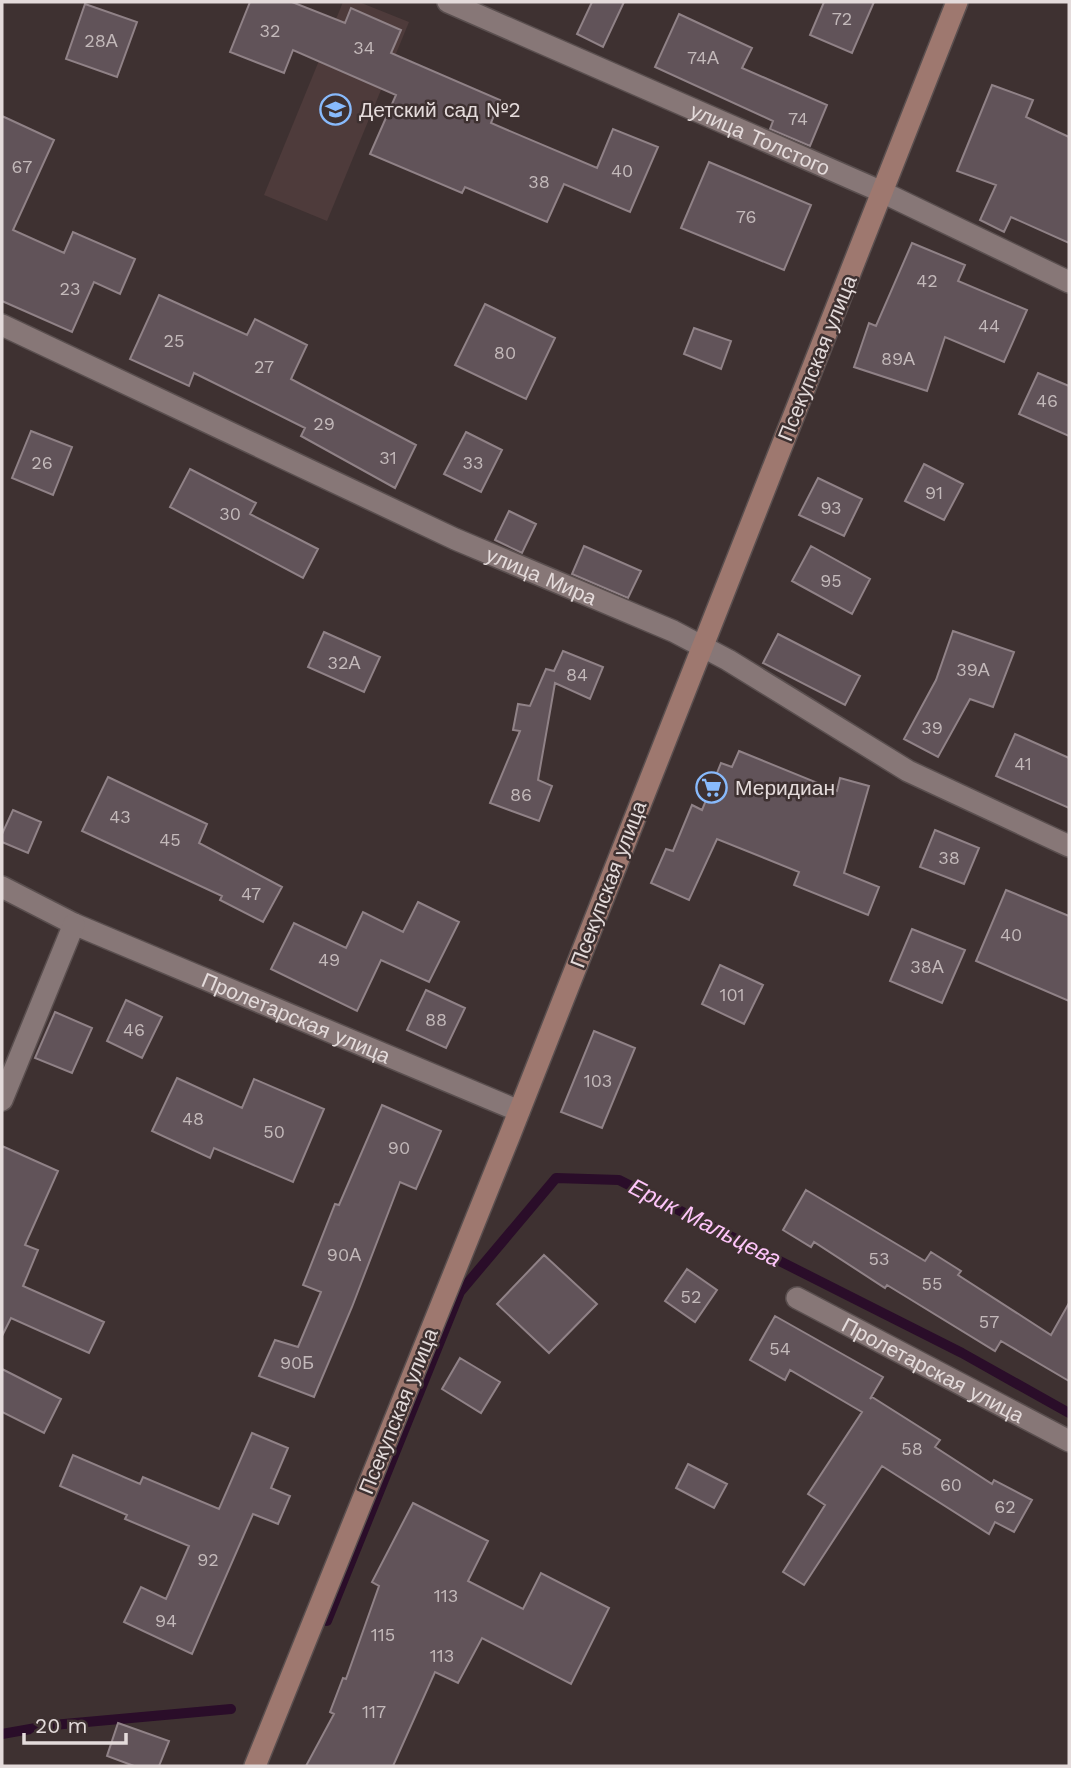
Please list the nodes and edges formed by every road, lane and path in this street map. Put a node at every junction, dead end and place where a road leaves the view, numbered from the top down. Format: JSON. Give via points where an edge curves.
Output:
{"nodes":[{"id":1,"x":448,"y":2,"type":"edge"},
{"id":2,"x":957,"y":2,"type":"edge"},
{"id":3,"x":880,"y":191,"type":"junction"},
{"id":4,"x":1069,"y":282,"type":"edge"},
{"id":5,"x":2,"y":325,"type":"edge"},
{"id":6,"x":701,"y":647,"type":"junction"},
{"id":7,"x":1069,"y":846,"type":"edge"},
{"id":8,"x":2,"y":887,"type":"edge"},
{"id":9,"x":74,"y":924,"type":"junction"},
{"id":10,"x":2,"y":1100,"type":"edge"},
{"id":11,"x":519,"y":1111,"type":"junction"},
{"id":12,"x":797,"y":1298,"type":"dead end"},
{"id":13,"x":1069,"y":1441,"type":"edge"},
{"id":14,"x":255,"y":1766,"type":"edge"}],
"edges":[{"from":1,"to":3,"type":"street","name":"улица Толстого"},
{"from":2,"to":3,"type":"street","name":"Псекупская улица"},
{"from":3,"to":4,"type":"street","name":"улица Толстого"},
{"from":3,"to":6,"type":"street","name":"Псекупская улица","via":[[877,210]]},
{"from":5,"to":6,"type":"street","name":"улица Мира","via":[[455,539]]},
{"from":6,"to":7,"type":"street","name":"улица Мира","via":[[908,771]]},
{"from":6,"to":11,"type":"street","name":"Псекупская улица"},
{"from":8,"to":9,"type":"street","name":"Пролетарская улица"},
{"from":9,"to":10,"type":"street"},
{"from":9,"to":11,"type":"street","name":"Пролетарская улица"},
{"from":11,"to":14,"type":"street","name":"Псекупская улица"},
{"from":12,"to":13,"type":"street","name":"Пролетарская улица"}]}
